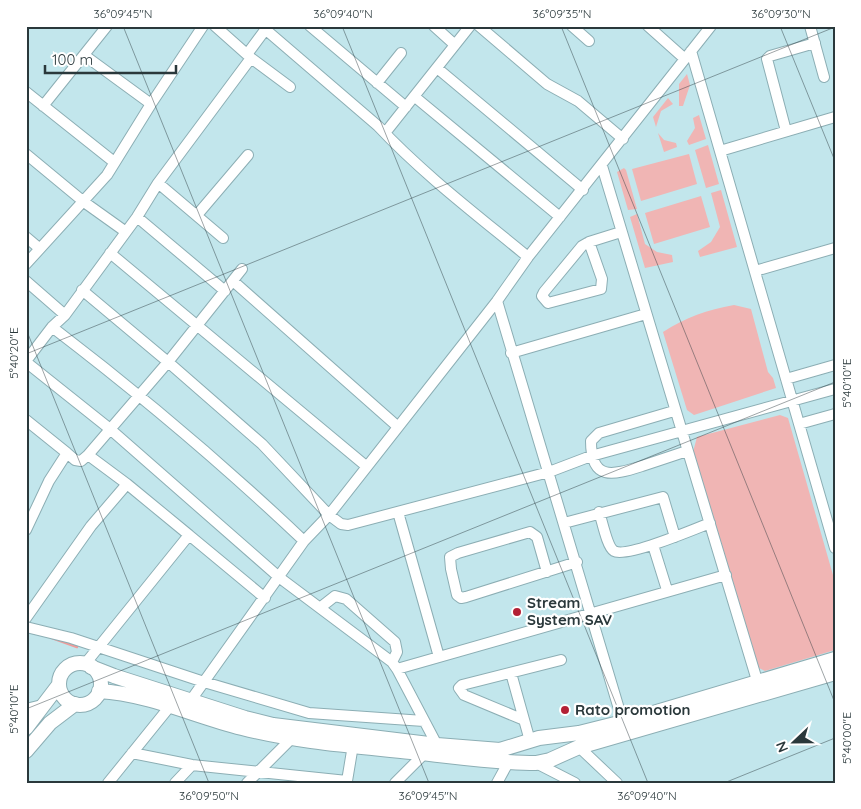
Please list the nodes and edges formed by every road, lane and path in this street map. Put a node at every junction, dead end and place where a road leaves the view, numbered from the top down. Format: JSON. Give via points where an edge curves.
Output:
{"nodes":[{"id":1,"x":107,"y":26,"type":"edge"},
{"id":2,"x":203,"y":26,"type":"edge"},
{"id":3,"x":216,"y":26,"type":"edge"},
{"id":4,"x":310,"y":26,"type":"edge"},
{"id":5,"x":434,"y":26,"type":"edge"},
{"id":6,"x":470,"y":26,"type":"edge"},
{"id":7,"x":479,"y":26,"type":"edge"},
{"id":8,"x":572,"y":26,"type":"edge"},
{"id":9,"x":648,"y":26,"type":"edge"},
{"id":10,"x":711,"y":26,"type":"edge"},
{"id":11,"x":810,"y":26,"type":"edge"},
{"id":12,"x":266,"y":28,"type":"edge"},
{"id":13,"x":589,"y":40,"type":"dead end"},
{"id":14,"x":815,"y":43,"type":"junction"},
{"id":15,"x":455,"y":45,"type":"junction"},
{"id":16,"x":401,"y":53,"type":"dead end"},
{"id":17,"x":84,"y":55,"type":"junction"},
{"id":18,"x":250,"y":55,"type":"junction"},
{"id":19,"x":688,"y":55,"type":"junction"},
{"id":20,"x":437,"y":68,"type":"junction"},
{"id":21,"x":824,"y":77,"type":"dead end"},
{"id":22,"x":378,"y":83,"type":"junction"},
{"id":23,"x":290,"y":87,"type":"dead end"},
{"id":24,"x":26,"y":92,"type":"edge"},
{"id":25,"x":415,"y":96,"type":"junction"},
{"id":26,"x":151,"y":104,"type":"junction"},
{"id":27,"x":43,"y":106,"type":"junction"},
{"id":28,"x":406,"y":107,"type":"junction"},
{"id":29,"x":835,"y":117,"type":"edge"},
{"id":30,"x":786,"y":131,"type":"junction"},
{"id":31,"x":385,"y":134,"type":"junction"},
{"id":32,"x":622,"y":139,"type":"junction"},
{"id":33,"x":720,"y":151,"type":"junction"},
{"id":34,"x":26,"y":154,"type":"edge"},
{"id":35,"x":248,"y":155,"type":"dead end"},
{"id":36,"x":114,"y":162,"type":"junction"},
{"id":37,"x":602,"y":166,"type":"junction"},
{"id":38,"x":158,"y":183,"type":"junction"},
{"id":39,"x":583,"y":190,"type":"junction"},
{"id":40,"x":84,"y":202,"type":"junction"},
{"id":41,"x":197,"y":215,"type":"junction"},
{"id":42,"x":137,"y":217,"type":"junction"},
{"id":43,"x":560,"y":217,"type":"junction"},
{"id":44,"x":126,"y":232,"type":"junction"},
{"id":45,"x":621,"y":232,"type":"junction"},
{"id":46,"x":26,"y":237,"type":"edge"},
{"id":47,"x":223,"y":238,"type":"dead end"},
{"id":48,"x":589,"y":242,"type":"junction"},
{"id":49,"x":39,"y":248,"type":"junction"},
{"id":50,"x":835,"y":248,"type":"edge"},
{"id":51,"x":110,"y":253,"type":"junction"},
{"id":52,"x":528,"y":257,"type":"junction"},
{"id":53,"x":26,"y":264,"type":"edge"},
{"id":54,"x":242,"y":269,"type":"dead end"},
{"id":55,"x":755,"y":271,"type":"junction"},
{"id":56,"x":26,"y":281,"type":"edge"},
{"id":57,"x":233,"y":281,"type":"junction"},
{"id":58,"x":82,"y":290,"type":"junction"},
{"id":59,"x":225,"y":291,"type":"junction"},
{"id":60,"x":497,"y":301,"type":"junction"},
{"id":61,"x":646,"y":314,"type":"junction"},
{"id":62,"x":64,"y":315,"type":"junction"},
{"id":63,"x":196,"y":325,"type":"junction"},
{"id":64,"x":52,"y":327,"type":"junction"},
{"id":65,"x":511,"y":353,"type":"junction"},
{"id":66,"x":26,"y":362,"type":"edge"},
{"id":67,"x":168,"y":362,"type":"junction"},
{"id":68,"x":835,"y":365,"type":"edge"},
{"id":69,"x":786,"y":379,"type":"junction"},
{"id":70,"x":835,"y":389,"type":"edge"},
{"id":71,"x":140,"y":394,"type":"junction"},
{"id":72,"x":792,"y":401,"type":"junction"},
{"id":73,"x":674,"y":411,"type":"junction"},
{"id":74,"x":835,"y":414,"type":"edge"},
{"id":75,"x":26,"y":420,"type":"edge"},
{"id":76,"x":799,"y":424,"type":"junction"},
{"id":77,"x":397,"y":426,"type":"junction"},
{"id":78,"x":110,"y":429,"type":"junction"},
{"id":79,"x":681,"y":433,"type":"junction"},
{"id":80,"x":687,"y":451,"type":"junction"},
{"id":81,"x":68,"y":453,"type":"junction"},
{"id":82,"x":88,"y":455,"type":"junction"},
{"id":83,"x":591,"y":456,"type":"junction"},
{"id":84,"x":366,"y":466,"type":"junction"},
{"id":85,"x":549,"y":472,"type":"junction"},
{"id":86,"x":127,"y":484,"type":"junction"},
{"id":87,"x":398,"y":512,"type":"junction"},
{"id":88,"x":599,"y":512,"type":"junction"},
{"id":89,"x":30,"y":515,"type":"edge"},
{"id":90,"x":329,"y":515,"type":"junction"},
{"id":91,"x":564,"y":523,"type":"junction"},
{"id":92,"x":710,"y":523,"type":"junction"},
{"id":93,"x":26,"y":530,"type":"edge"},
{"id":94,"x":832,"y":531,"type":"edge"},
{"id":95,"x":189,"y":535,"type":"junction"},
{"id":96,"x":675,"y":537,"type":"junction"},
{"id":97,"x":304,"y":541,"type":"junction"},
{"id":98,"x":653,"y":545,"type":"junction"},
{"id":99,"x":835,"y":548,"type":"edge"},
{"id":100,"x":577,"y":562,"type":"junction"},
{"id":101,"x":547,"y":572,"type":"junction"},
{"id":102,"x":726,"y":575,"type":"junction"},
{"id":103,"x":280,"y":578,"type":"junction"},
{"id":104,"x":667,"y":590,"type":"junction"},
{"id":105,"x":266,"y":598,"type":"junction"},
{"id":106,"x":321,"y":607,"type":"junction"},
{"id":107,"x":590,"y":613,"type":"junction"},
{"id":108,"x":26,"y":618,"type":"edge"},
{"id":109,"x":26,"y":627,"type":"edge"},
{"id":110,"x":99,"y":649,"type":"junction"},
{"id":111,"x":439,"y":657,"type":"junction"},
{"id":112,"x":835,"y":659,"type":"edge"},
{"id":113,"x":561,"y":660,"type":"dead end"},
{"id":114,"x":88,"y":665,"type":"junction"},
{"id":115,"x":394,"y":666,"type":"junction"},
{"id":116,"x":511,"y":673,"type":"junction"},
{"id":117,"x":835,"y":673,"type":"edge"},
{"id":118,"x":204,"y":682,"type":"junction"},
{"id":119,"x":58,"y":686,"type":"junction"},
{"id":120,"x":760,"y":688,"type":"junction"},
{"id":121,"x":99,"y":691,"type":"junction"},
{"id":122,"x":191,"y":700,"type":"junction"},
{"id":123,"x":46,"y":704,"type":"junction"},
{"id":124,"x":75,"y":704,"type":"junction"},
{"id":125,"x":170,"y":705,"type":"junction"},
{"id":126,"x":26,"y":709,"type":"edge"},
{"id":127,"x":309,"y":713,"type":"junction"},
{"id":128,"x":524,"y":720,"type":"junction"},
{"id":129,"x":424,"y":721,"type":"junction"},
{"id":130,"x":26,"y":728,"type":"edge"},
{"id":131,"x":625,"y":728,"type":"junction"},
{"id":132,"x":302,"y":735,"type":"junction"},
{"id":133,"x":549,"y":736,"type":"junction"},
{"id":134,"x":530,"y":741,"type":"junction"},
{"id":135,"x":353,"y":745,"type":"junction"},
{"id":136,"x":437,"y":745,"type":"junction"},
{"id":137,"x":579,"y":747,"type":"junction"},
{"id":138,"x":26,"y":751,"type":"edge"},
{"id":139,"x":132,"y":753,"type":"junction"},
{"id":140,"x":425,"y":753,"type":"junction"},
{"id":141,"x":494,"y":755,"type":"junction"},
{"id":142,"x":554,"y":758,"type":"junction"},
{"id":143,"x":509,"y":761,"type":"junction"},
{"id":144,"x":536,"y":762,"type":"junction"},
{"id":145,"x":192,"y":765,"type":"junction"},
{"id":146,"x":258,"y":772,"type":"junction"},
{"id":147,"x":320,"y":781,"type":"edge"},
{"id":148,"x":108,"y":783,"type":"edge"},
{"id":149,"x":175,"y":783,"type":"edge"},
{"id":150,"x":247,"y":783,"type":"edge"},
{"id":151,"x":395,"y":783,"type":"edge"},
{"id":152,"x":497,"y":783,"type":"edge"},
{"id":153,"x":574,"y":783,"type":"edge"},
{"id":154,"x":617,"y":783,"type":"edge"}],
"edges":[{"from":1,"to":17,"type":"street"},
{"from":2,"to":26,"type":"street"},
{"from":3,"to":18,"type":"street"},
{"from":4,"to":22,"type":"street"},
{"from":5,"to":15,"type":"street"},
{"from":6,"to":15,"type":"street"},
{"from":7,"to":32,"type":"street","via":[[547,84],[578,101]]},
{"from":8,"to":13,"type":"street"},
{"from":9,"to":19,"type":"street"},
{"from":10,"to":19,"type":"street"},
{"from":11,"to":14,"type":"street"},
{"from":12,"to":18,"type":"street"},
{"from":12,"to":31,"type":"street"},
{"from":14,"to":21,"type":"street"},
{"from":14,"to":30,"type":"street","via":[[767,59]]},
{"from":15,"to":20,"type":"street"},
{"from":16,"to":22,"type":"street"},
{"from":17,"to":26,"type":"street"},
{"from":17,"to":27,"type":"street"},
{"from":18,"to":23,"type":"street"},
{"from":18,"to":38,"type":"street"},
{"from":19,"to":32,"type":"street"},
{"from":19,"to":33,"type":"street"},
{"from":20,"to":25,"type":"street"},
{"from":20,"to":39,"type":"street"},
{"from":22,"to":28,"type":"street"},
{"from":24,"to":27,"type":"street"},
{"from":25,"to":28,"type":"street"},
{"from":25,"to":43,"type":"street"},
{"from":26,"to":36,"type":"street"},
{"from":27,"to":36,"type":"street"},
{"from":28,"to":31,"type":"street"},
{"from":29,"to":30,"type":"street"},
{"from":30,"to":33,"type":"street"},
{"from":31,"to":52,"type":"street"},
{"from":32,"to":37,"type":"street"},
{"from":33,"to":55,"type":"street"},
{"from":34,"to":40,"type":"street"},
{"from":35,"to":41,"type":"street"},
{"from":36,"to":40,"type":"street"},
{"from":37,"to":39,"type":"street"},
{"from":37,"to":45,"type":"street"},
{"from":38,"to":41,"type":"street"},
{"from":38,"to":42,"type":"street"},
{"from":39,"to":43,"type":"street"},
{"from":40,"to":44,"type":"street"},
{"from":40,"to":49,"type":"street"},
{"from":41,"to":47,"type":"street"},
{"from":42,"to":44,"type":"street"},
{"from":42,"to":59,"type":"street"},
{"from":43,"to":52,"type":"street"},
{"from":44,"to":51,"type":"street"},
{"from":45,"to":48,"type":"street"},
{"from":45,"to":61,"type":"street"},
{"from":46,"to":49,"type":"street"},
{"from":48,"to":48,"type":"street","via":[[602,279],[601,289],[548,303],[543,300],[544,292]]},
{"from":49,"to":53,"type":"street"},
{"from":50,"to":55,"type":"street"},
{"from":51,"to":58,"type":"street"},
{"from":51,"to":63,"type":"street"},
{"from":52,"to":60,"type":"street"},
{"from":54,"to":57,"type":"street"},
{"from":55,"to":69,"type":"street"},
{"from":56,"to":62,"type":"street"},
{"from":57,"to":59,"type":"street"},
{"from":57,"to":77,"type":"street"},
{"from":58,"to":62,"type":"street"},
{"from":58,"to":67,"type":"street"},
{"from":59,"to":63,"type":"street"},
{"from":60,"to":65,"type":"street"},
{"from":60,"to":77,"type":"street"},
{"from":61,"to":65,"type":"street"},
{"from":61,"to":73,"type":"street"},
{"from":62,"to":64,"type":"street"},
{"from":63,"to":67,"type":"street"},
{"from":63,"to":84,"type":"street"},
{"from":64,"to":66,"type":"street"},
{"from":64,"to":71,"type":"street"},
{"from":65,"to":85,"type":"street"},
{"from":66,"to":78,"type":"street"},
{"from":67,"to":71,"type":"street"},
{"from":67,"to":90,"type":"street","via":[[262,444]]},
{"from":68,"to":69,"type":"street"},
{"from":69,"to":72,"type":"street"},
{"from":70,"to":72,"type":"street"},
{"from":71,"to":78,"type":"street"},
{"from":71,"to":97,"type":"street"},
{"from":72,"to":76,"type":"street"},
{"from":72,"to":79,"type":"street"},
{"from":73,"to":79,"type":"street"},
{"from":73,"to":83,"type":"street","via":[[599,433],[591,442]]},
{"from":74,"to":76,"type":"street"},
{"from":75,"to":81,"type":"street"},
{"from":76,"to":94,"type":"street"},
{"from":77,"to":84,"type":"street"},
{"from":78,"to":82,"type":"street"},
{"from":78,"to":103,"type":"street"},
{"from":79,"to":80,"type":"street"},
{"from":79,"to":83,"type":"street"},
{"from":80,"to":83,"type":"street","via":[[616,474],[601,470]]},
{"from":80,"to":92,"type":"street"},
{"from":81,"to":82,"type":"street","via":[[74,460],[81,461]]},
{"from":81,"to":89,"type":"street"},
{"from":82,"to":86,"type":"street"},
{"from":83,"to":85,"type":"street"},
{"from":84,"to":90,"type":"street"},
{"from":85,"to":87,"type":"street"},
{"from":85,"to":91,"type":"street"},
{"from":86,"to":95,"type":"street"},
{"from":86,"to":108,"type":"street","via":[[91,526]]},
{"from":87,"to":90,"type":"street","via":[[348,525]]},
{"from":87,"to":111,"type":"street"},
{"from":88,"to":91,"type":"street"},
{"from":88,"to":96,"type":"street","via":[[663,497]]},
{"from":88,"to":98,"type":"street","via":[[614,551],[623,553]]},
{"from":89,"to":93,"type":"street"},
{"from":90,"to":97,"type":"street"},
{"from":91,"to":100,"type":"street"},
{"from":92,"to":96,"type":"street"},
{"from":92,"to":102,"type":"street"},
{"from":94,"to":99,"type":"street"},
{"from":95,"to":105,"type":"street"},
{"from":95,"to":110,"type":"street"},
{"from":96,"to":98,"type":"street"},
{"from":97,"to":103,"type":"street"},
{"from":98,"to":104,"type":"street"},
{"from":100,"to":101,"type":"street"},
{"from":100,"to":107,"type":"street"},
{"from":101,"to":101,"type":"street","via":[[537,537],[530,532],[450,558],[460,598]]},
{"from":102,"to":104,"type":"street"},
{"from":102,"to":120,"type":"street"},
{"from":103,"to":105,"type":"street"},
{"from":103,"to":106,"type":"street"},
{"from":104,"to":107,"type":"street"},
{"from":105,"to":118,"type":"street"},
{"from":106,"to":115,"type":"street"},
{"from":106,"to":115,"type":"street","via":[[334,596],[346,599],[395,642]]},
{"from":107,"to":111,"type":"street"},
{"from":107,"to":131,"type":"street"},
{"from":109,"to":110,"type":"street"},
{"from":110,"to":114,"type":"street"},
{"from":110,"to":118,"type":"street"},
{"from":111,"to":115,"type":"street"},
{"from":112,"to":120,"type":"main road"},
{"from":113,"to":116,"type":"street"},
{"from":114,"to":119,"type":"main road","via":[[78,663],[66,668]]},
{"from":114,"to":121,"type":"main road","via":[[99,676]]},
{"from":114,"to":122,"type":"main road"},
{"from":115,"to":129,"type":"street"},
{"from":116,"to":128,"type":"street"},
{"from":116,"to":128,"type":"street","via":[[462,685],[459,690]]},
{"from":117,"to":120,"type":"main road"},
{"from":118,"to":122,"type":"street"},
{"from":118,"to":127,"type":"street"},
{"from":119,"to":123,"type":"main road"},
{"from":119,"to":124,"type":"main road","via":[[62,695]]},
{"from":120,"to":131,"type":"main road"},
{"from":121,"to":124,"type":"main road","via":[[90,702]]},
{"from":121,"to":125,"type":"main road","via":[[120,692]]},
{"from":122,"to":132,"type":"main road"},
{"from":123,"to":126,"type":"street"},
{"from":123,"to":130,"type":"main road"},
{"from":124,"to":138,"type":"main road","via":[[50,723]]},
{"from":125,"to":132,"type":"main road","via":[[242,728]]},
{"from":125,"to":139,"type":"street"},
{"from":127,"to":129,"type":"street"},
{"from":127,"to":132,"type":"street"},
{"from":128,"to":134,"type":"street"},
{"from":129,"to":136,"type":"street"},
{"from":131,"to":133,"type":"main road"},
{"from":131,"to":137,"type":"main road"},
{"from":132,"to":135,"type":"main road"},
{"from":132,"to":136,"type":"main road"},
{"from":132,"to":146,"type":"street"},
{"from":133,"to":134,"type":"main road"},
{"from":133,"to":142,"type":"main road","via":[[555,747]]},
{"from":134,"to":141,"type":"main road"},
{"from":134,"to":144,"type":"main road"},
{"from":135,"to":140,"type":"main road"},
{"from":135,"to":147,"type":"street","via":[[347,781]]},
{"from":136,"to":141,"type":"main road"},
{"from":137,"to":142,"type":"main road"},
{"from":137,"to":154,"type":"street"},
{"from":139,"to":145,"type":"street"},
{"from":139,"to":148,"type":"street"},
{"from":140,"to":141,"type":"main road"},
{"from":140,"to":151,"type":"street"},
{"from":141,"to":143,"type":"main road"},
{"from":142,"to":144,"type":"main road"},
{"from":143,"to":144,"type":"main road"},
{"from":143,"to":152,"type":"street"},
{"from":144,"to":153,"type":"street"},
{"from":145,"to":146,"type":"street"},
{"from":145,"to":149,"type":"street"},
{"from":146,"to":147,"type":"street"},
{"from":146,"to":150,"type":"street"}]}
